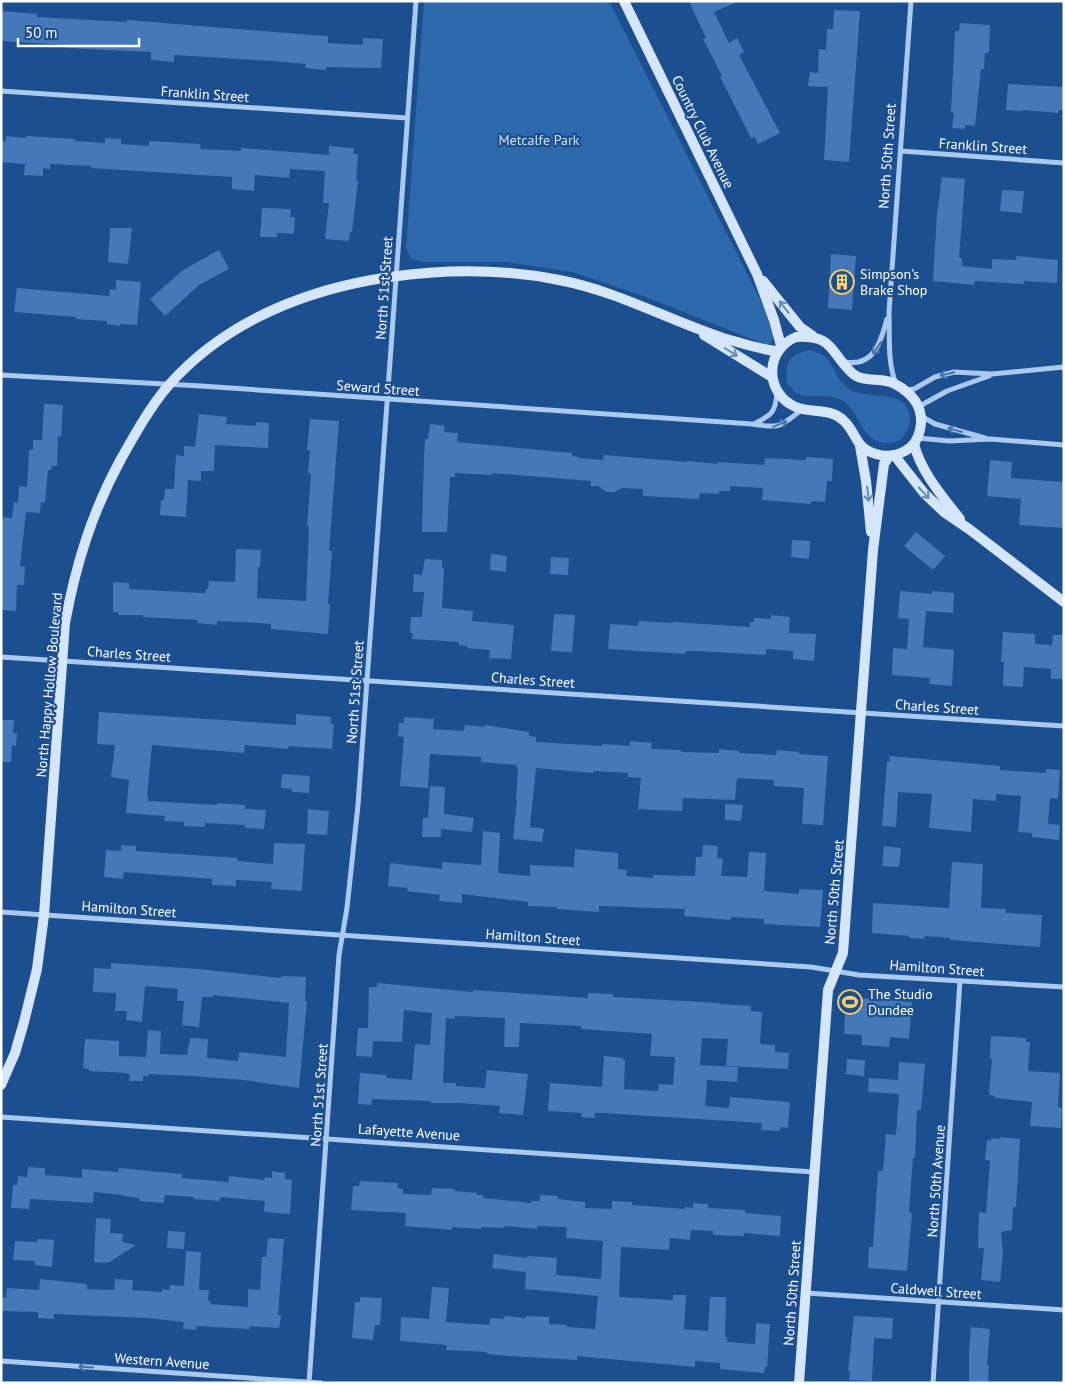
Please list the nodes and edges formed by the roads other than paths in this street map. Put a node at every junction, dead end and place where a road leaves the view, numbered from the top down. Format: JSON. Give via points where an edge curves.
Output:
{"nodes":[{"id":1,"x":416,"y":1,"type":"edge"},
{"id":2,"x":624,"y":1,"type":"edge"},
{"id":3,"x":911,"y":1,"type":"edge"},
{"id":4,"x":1,"y":91,"type":"edge"},
{"id":5,"x":407,"y":118,"type":"junction"},
{"id":6,"x":901,"y":151,"type":"junction"},
{"id":7,"x":1064,"y":163,"type":"edge"},
{"id":8,"x":757,"y":274,"type":"junction"},
{"id":9,"x":396,"y":276,"type":"junction"},
{"id":10,"x":889,"y":312,"type":"junction"},
{"id":11,"x":690,"y":327,"type":"junction"},
{"id":12,"x":814,"y":337,"type":"junction"},
{"id":13,"x":779,"y":349,"type":"junction"},
{"id":14,"x":844,"y":362,"type":"junction"},
{"id":15,"x":1064,"y":367,"type":"edge"},
{"id":16,"x":992,"y":374,"type":"junction"},
{"id":17,"x":1,"y":375,"type":"edge"},
{"id":18,"x":772,"y":377,"type":"junction"},
{"id":19,"x":169,"y":386,"type":"junction"},
{"id":20,"x":900,"y":387,"type":"junction"},
{"id":21,"x":777,"y":388,"type":"junction"},
{"id":22,"x":387,"y":400,"type":"junction"},
{"id":23,"x":803,"y":409,"type":"junction"},
{"id":24,"x":920,"y":411,"type":"junction"},
{"id":25,"x":752,"y":424,"type":"junction"},
{"id":26,"x":990,"y":439,"type":"junction"},
{"id":27,"x":915,"y":441,"type":"junction"},
{"id":28,"x":1064,"y":445,"type":"edge"},
{"id":29,"x":860,"y":446,"type":"junction"},
{"id":30,"x":891,"y":456,"type":"junction"},
{"id":31,"x":969,"y":529,"type":"junction"},
{"id":32,"x":873,"y":550,"type":"junction"},
{"id":33,"x":1064,"y":602,"type":"edge"},
{"id":34,"x":1,"y":657,"type":"edge"},
{"id":35,"x":62,"y":661,"type":"junction"},
{"id":36,"x":367,"y":681,"type":"junction"},
{"id":37,"x":861,"y":713,"type":"junction"},
{"id":38,"x":1064,"y":726,"type":"edge"},
{"id":39,"x":1,"y":912,"type":"edge"},
{"id":40,"x":44,"y":915,"type":"junction"},
{"id":41,"x":343,"y":935,"type":"junction"},
{"id":42,"x":836,"y":971,"type":"junction"},
{"id":43,"x":960,"y":981,"type":"junction"},
{"id":44,"x":1064,"y":987,"type":"edge"},
{"id":45,"x":1,"y":1085,"type":"edge"},
{"id":46,"x":1,"y":1117,"type":"edge"},
{"id":47,"x":327,"y":1138,"type":"junction"},
{"id":48,"x":815,"y":1172,"type":"junction"},
{"id":49,"x":806,"y":1293,"type":"junction"},
{"id":50,"x":939,"y":1302,"type":"junction"},
{"id":51,"x":1064,"y":1310,"type":"edge"},
{"id":52,"x":1,"y":1361,"type":"edge"},
{"id":53,"x":309,"y":1382,"type":"edge"},
{"id":54,"x":321,"y":1383,"type":"edge"},
{"id":55,"x":799,"y":1383,"type":"edge"},
{"id":56,"x":933,"y":1383,"type":"edge"}],
"edges":[{"from":1,"to":5,"type":"street","name":"North 51st Street"},
{"from":2,"to":8,"type":"street","name":"Country Club Avenue"},
{"from":3,"to":6,"type":"street","name":"North 50th Street"},
{"from":4,"to":5,"type":"street","name":"Franklin Street"},
{"from":5,"to":9,"type":"street","name":"North 51st Street"},
{"from":6,"to":7,"type":"street","name":"Franklin Street"},
{"from":6,"to":10,"type":"street","name":"North 50th Street"},
{"from":12,"to":8,"type":"street","name":"Country Club Avenue","one_way":true,"via":[[800,327]]},
{"from":8,"to":13,"type":"street","name":"Country Club Avenue","via":[[774,320]]},
{"from":9,"to":11,"type":"street","name":"North Happy Hollow Boulevard","via":[[483,272],[558,279],[603,291]]},
{"from":9,"to":19,"type":"street","name":"North Happy Hollow Boulevard","via":[[327,289],[268,312],[209,348]]},
{"from":9,"to":22,"type":"street","name":"North 51st Street"},
{"from":10,"to":14,"type":"street","name":"North 50th Street","one_way":true,"via":[[881,342],[872,355],[859,362]]},
{"from":10,"to":20,"type":"street","name":"North 50th Street","via":[[891,371]]},
{"from":11,"to":13,"type":"street","name":"North Happy Hollow Boulevard","via":[[751,347]]},
{"from":11,"to":18,"type":"street","name":"North Happy Hollow Boulevard","one_way":true},
{"from":12,"to":13,"type":"street","via":[[787,340]]},
{"from":12,"to":14,"type":"street","name":"Country Club Avenue","via":[[825,341]]},
{"from":13,"to":18,"type":"street"},
{"from":14,"to":20,"type":"street","name":"Country Club Avenue","via":[[853,374],[864,379],[889,381]]},
{"from":15,"to":16,"type":"street"},
{"from":16,"to":20,"type":"street","one_way":true,"via":[[954,372],[914,388]]},
{"from":16,"to":24,"type":"street","via":[[948,391]]},
{"from":17,"to":19,"type":"street","name":"Seward Street"},
{"from":18,"to":21,"type":"street"},
{"from":19,"to":22,"type":"street","name":"Seward Street"},
{"from":19,"to":35,"type":"street","name":"North Happy Hollow Boulevard","via":[[129,444],[92,521],[71,589]]},
{"from":20,"to":24,"type":"street"},
{"from":21,"to":23,"type":"street","via":[[782,398]]},
{"from":21,"to":25,"type":"street","via":[[772,413]]},
{"from":22,"to":25,"type":"street","name":"Seward Street"},
{"from":22,"to":36,"type":"street","name":"North 51st Street"},
{"from":25,"to":23,"type":"street","name":"Seward Street","one_way":true,"via":[[780,426]]},
{"from":23,"to":29,"type":"street","via":[[822,411],[843,419]]},
{"from":26,"to":24,"type":"street","one_way":true,"via":[[935,424]]},
{"from":24,"to":27,"type":"street","via":[[922,423]]},
{"from":26,"to":27,"type":"street"},
{"from":26,"to":28,"type":"street"},
{"from":27,"to":30,"type":"street","via":[[908,449]]},
{"from":27,"to":31,"type":"street","via":[[917,458],[942,497]]},
{"from":29,"to":30,"type":"street","via":[[870,453]]},
{"from":29,"to":32,"type":"street","name":"North 50th Street","one_way":true},
{"from":30,"to":31,"type":"street","one_way":true,"via":[[944,512]]},
{"from":30,"to":32,"type":"street","name":"North 50th Street","via":[[884,464]]},
{"from":31,"to":33,"type":"street"},
{"from":32,"to":37,"type":"street","name":"North 50th Street"},
{"from":34,"to":35,"type":"street","name":"Charles Street"},
{"from":35,"to":36,"type":"street","name":"Charles Street"},
{"from":35,"to":40,"type":"street","name":"North Happy Hollow Boulevard"},
{"from":36,"to":37,"type":"street","name":"Charles Street"},
{"from":36,"to":41,"type":"street","name":"North 51st Street","via":[[358,806]]},
{"from":37,"to":38,"type":"street","name":"Charles Street"},
{"from":37,"to":42,"type":"street","name":"North 50th Street","via":[[843,953]]},
{"from":39,"to":40,"type":"street","name":"Hamilton Street"},
{"from":40,"to":41,"type":"street","name":"Hamilton Street"},
{"from":40,"to":45,"type":"street","name":"North Happy Hollow Boulevard","via":[[37,969],[24,1022]]},
{"from":41,"to":42,"type":"street","name":"Hamilton Street"},
{"from":41,"to":47,"type":"street","name":"North 51st Street"},
{"from":42,"to":43,"type":"street","name":"Hamilton Street"},
{"from":42,"to":48,"type":"street","name":"North 50th Street","via":[[828,990]]},
{"from":43,"to":44,"type":"street","name":"Hamilton Street"},
{"from":43,"to":50,"type":"street","name":"North 50th Avenue"},
{"from":46,"to":47,"type":"street","name":"Lafayette Avenue"},
{"from":47,"to":48,"type":"street","name":"Lafayette Avenue"},
{"from":47,"to":53,"type":"street","name":"North 51st Street"},
{"from":48,"to":49,"type":"street","name":"North 50th Street"},
{"from":49,"to":50,"type":"street","name":"Caldwell Street"},
{"from":49,"to":55,"type":"street","name":"North 50th Street"},
{"from":50,"to":51,"type":"street","name":"Caldwell Street"},
{"from":50,"to":56,"type":"street","name":"North 50th Avenue"},
{"from":53,"to":52,"type":"street","name":"Western Avenue","one_way":true},
{"from":53,"to":54,"type":"street","name":"Western Avenue"}]}
